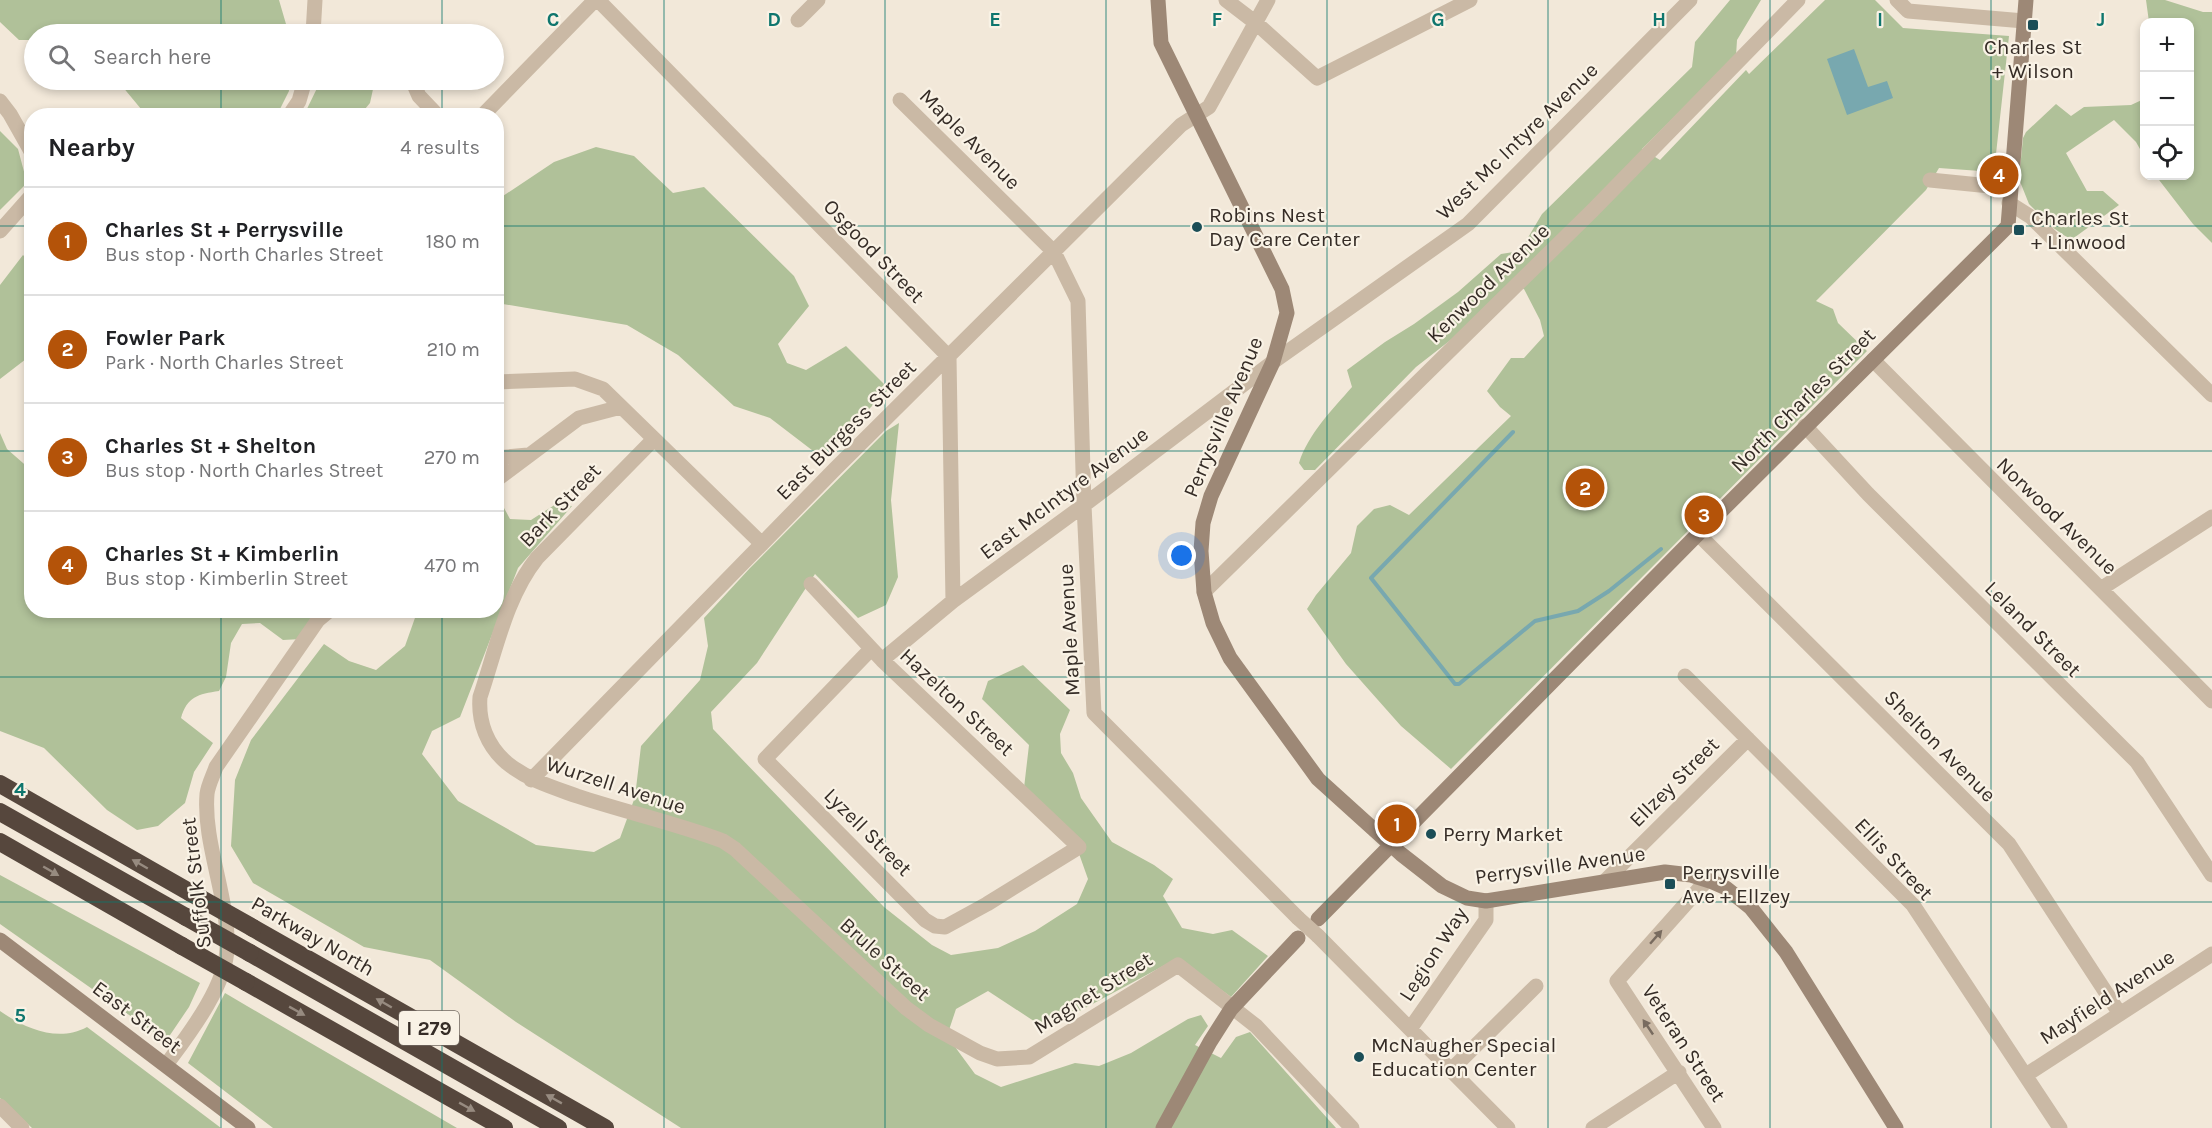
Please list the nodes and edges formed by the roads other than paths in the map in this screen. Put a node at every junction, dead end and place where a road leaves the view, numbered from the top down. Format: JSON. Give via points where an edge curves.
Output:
{"nodes":[{"id":1,"x":315,"y":0,"type":"edge"},
{"id":2,"x":597,"y":0,"type":"edge"},
{"id":3,"x":818,"y":0,"type":"edge"},
{"id":4,"x":1226,"y":0,"type":"edge"},
{"id":5,"x":1268,"y":0,"type":"edge"},
{"id":6,"x":1470,"y":0,"type":"edge"},
{"id":7,"x":1690,"y":0,"type":"edge"},
{"id":8,"x":1798,"y":0,"type":"edge"},
{"id":9,"x":1897,"y":0,"type":"edge"},
{"id":10,"x":2026,"y":0,"type":"edge"},
{"id":11,"x":1157,"y":1,"type":"edge"},
{"id":12,"x":798,"y":20,"type":"dead end"},
{"id":13,"x":2024,"y":21,"type":"junction"},
{"id":14,"x":1256,"y":23,"type":"junction"},
{"id":15,"x":314,"y":24,"type":"edge"},
{"id":16,"x":302,"y":90,"type":"edge"},
{"id":17,"x":416,"y":90,"type":"edge"},
{"id":18,"x":900,"y":100,"type":"dead end"},
{"id":19,"x":0,"y":101,"type":"edge"},
{"id":20,"x":294,"y":108,"type":"edge"},
{"id":21,"x":430,"y":108,"type":"edge"},
{"id":22,"x":490,"y":108,"type":"edge"},
{"id":23,"x":1196,"y":116,"type":"junction"},
{"id":24,"x":24,"y":139,"type":"edge"},
{"id":25,"x":1930,"y":180,"type":"dead end"},
{"id":26,"x":2009,"y":195,"type":"junction"},
{"id":27,"x":24,"y":204,"type":"edge"},
{"id":28,"x":0,"y":231,"type":"edge"},
{"id":29,"x":1054,"y":252,"type":"junction"},
{"id":30,"x":949,"y":357,"type":"junction"},
{"id":31,"x":1873,"y":360,"type":"junction"},
{"id":32,"x":1273,"y":362,"type":"junction"},
{"id":33,"x":504,"y":382,"type":"edge"},
{"id":34,"x":2212,"y":395,"type":"edge"},
{"id":35,"x":621,"y":407,"type":"junction"},
{"id":36,"x":1805,"y":426,"type":"junction"},
{"id":37,"x":654,"y":439,"type":"junction"},
{"id":38,"x":528,"y":455,"type":"junction"},
{"id":39,"x":504,"y":457,"type":"edge"},
{"id":40,"x":504,"y":474,"type":"edge"},
{"id":41,"x":1084,"y":505,"type":"junction"},
{"id":42,"x":2212,"y":517,"type":"edge"},
{"id":43,"x":1698,"y":534,"type":"junction"},
{"id":44,"x":762,"y":544,"type":"junction"},
{"id":45,"x":811,"y":584,"type":"dead end"},
{"id":46,"x":2102,"y":588,"type":"junction"},
{"id":47,"x":1204,"y":592,"type":"junction"},
{"id":48,"x":953,"y":601,"type":"junction"},
{"id":49,"x":320,"y":618,"type":"edge"},
{"id":50,"x":877,"y":655,"type":"junction"},
{"id":51,"x":1685,"y":676,"type":"dead end"},
{"id":52,"x":2212,"y":701,"type":"edge"},
{"id":53,"x":479,"y":714,"type":"joint"},
{"id":54,"x":1748,"y":739,"type":"junction"},
{"id":55,"x":765,"y":759,"type":"joint"},
{"id":56,"x":531,"y":780,"type":"junction"},
{"id":57,"x":0,"y":784,"type":"edge"},
{"id":58,"x":0,"y":812,"type":"edge"},
{"id":59,"x":0,"y":842,"type":"edge"},
{"id":60,"x":1391,"y":845,"type":"junction"},
{"id":61,"x":735,"y":849,"type":"joint"},
{"id":62,"x":2212,"y":875,"type":"edge"},
{"id":63,"x":1707,"y":879,"type":"junction"},
{"id":64,"x":1605,"y":881,"type":"junction"},
{"id":65,"x":1486,"y":900,"type":"junction"},
{"id":66,"x":1318,"y":919,"type":"dead end"},
{"id":67,"x":945,"y":927,"type":"joint"},
{"id":68,"x":1298,"y":938,"type":"dead end"},
{"id":69,"x":0,"y":940,"type":"edge"},
{"id":70,"x":2212,"y":954,"type":"edge"},
{"id":71,"x":1536,"y":986,"type":"dead end"},
{"id":72,"x":1231,"y":1009,"type":"junction"},
{"id":73,"x":2120,"y":1014,"type":"junction"},
{"id":74,"x":1410,"y":1029,"type":"junction"},
{"id":75,"x":1029,"y":1057,"type":"joint"},
{"id":76,"x":166,"y":1065,"type":"junction"},
{"id":77,"x":1451,"y":1070,"type":"junction"},
{"id":78,"x":1679,"y":1072,"type":"junction"},
{"id":79,"x":2026,"y":1075,"type":"junction"},
{"id":80,"x":0,"y":1106,"type":"edge"},
{"id":81,"x":22,"y":1128,"type":"edge"},
{"id":82,"x":248,"y":1128,"type":"edge"},
{"id":83,"x":504,"y":1128,"type":"edge"},
{"id":84,"x":558,"y":1128,"type":"edge"},
{"id":85,"x":605,"y":1128,"type":"edge"},
{"id":86,"x":1163,"y":1128,"type":"edge"},
{"id":87,"x":1352,"y":1128,"type":"edge"},
{"id":88,"x":1509,"y":1128,"type":"edge"},
{"id":89,"x":1593,"y":1128,"type":"edge"},
{"id":90,"x":1714,"y":1128,"type":"edge"},
{"id":91,"x":1896,"y":1128,"type":"edge"},
{"id":92,"x":2060,"y":1128,"type":"edge"}],
"edges":[{"from":1,"to":15,"type":"street"},
{"from":2,"to":22,"type":"street"},
{"from":2,"to":30,"type":"street","name":"Osgood Street"},
{"from":3,"to":12,"type":"street"},
{"from":4,"to":14,"type":"street"},
{"from":5,"to":14,"type":"street","name":"East Burgess Street"},
{"from":6,"to":14,"type":"street","via":[[1317,78]]},
{"from":7,"to":32,"type":"street","name":"West Mc Intyre Avenue","via":[[1468,224]]},
{"from":8,"to":47,"type":"street","name":"Kenwood Avenue","via":[[1594,209]]},
{"from":9,"to":13,"type":"street","via":[[1908,11]]},
{"from":10,"to":13,"type":"main road","name":"North Charles Street"},
{"from":11,"to":23,"type":"main road","name":"Perrysville Avenue","via":[[1161,43]]},
{"from":13,"to":26,"type":"main road","name":"North Charles Street"},
{"from":14,"to":23,"type":"street","name":"East Burgess Street","via":[[1215,99]]},
{"from":16,"to":20,"type":"street"},
{"from":17,"to":21,"type":"street"},
{"from":18,"to":29,"type":"street","name":"Maple Avenue"},
{"from":19,"to":24,"type":"street"},
{"from":23,"to":29,"type":"street","name":"East Burgess Street","via":[[1181,125]]},
{"from":23,"to":32,"type":"main road","name":"Perrysville Avenue","via":[[1282,289],[1287,313]]},
{"from":25,"to":26,"type":"street"},
{"from":26,"to":31,"type":"main road","name":"North Charles Street","via":[[2008,225]]},
{"from":26,"to":34,"type":"street"},
{"from":27,"to":28,"type":"street"},
{"from":29,"to":30,"type":"street","name":"East Burgess Street"},
{"from":29,"to":41,"type":"street","name":"Maple Avenue","via":[[1078,301]]},
{"from":30,"to":44,"type":"street","name":"East Burgess Street"},
{"from":30,"to":48,"type":"street"},
{"from":31,"to":36,"type":"main road","name":"North Charles Street"},
{"from":31,"to":46,"type":"street","name":"Norwood Avenue"},
{"from":32,"to":41,"type":"street","name":"East McIntyre Avenue"},
{"from":32,"to":47,"type":"main road","name":"Perrysville Avenue","via":[[1210,496],[1201,551]]},
{"from":33,"to":35,"type":"street","via":[[575,379],[603,389]]},
{"from":35,"to":37,"type":"street"},
{"from":35,"to":38,"type":"street","via":[[579,418]]},
{"from":36,"to":43,"type":"main road","name":"North Charles Street"},
{"from":36,"to":62,"type":"street","name":"Leland Street","via":[[2137,762]]},
{"from":37,"to":44,"type":"street"},
{"from":37,"to":53,"type":"street","name":"Bark Street","via":[[525,573],[515,591],[480,697]]},
{"from":38,"to":39,"type":"street"},
{"from":38,"to":40,"type":"street"},
{"from":41,"to":48,"type":"street","name":"East McIntyre Avenue"},
{"from":41,"to":74,"type":"street","name":"Maple Avenue","bridge":true,"via":[[1094,713]]},
{"from":42,"to":46,"type":"street"},
{"from":43,"to":60,"type":"main road","name":"North Charles Street"},
{"from":43,"to":73,"type":"street","name":"Shelton Avenue","via":[[2009,844]]},
{"from":44,"to":56,"type":"street","name":"East Burgess Street"},
{"from":45,"to":50,"type":"street","name":"Hazelton Street"},
{"from":46,"to":52,"type":"street","name":"Norwood Avenue"},
{"from":47,"to":60,"type":"main road","name":"Perrysville Avenue","via":[[1230,658],[1318,779]]},
{"from":48,"to":50,"type":"street","name":"East McIntyre Avenue"},
{"from":49,"to":76,"type":"street","name":"Suffolk Street","via":[[216,767],[207,792],[207,818],[223,897],[227,949],[218,984],[198,1021]]},
{"from":50,"to":55,"type":"street","name":"East McIntyre Avenue"},
{"from":50,"to":67,"type":"street","name":"Hazelton Street","via":[[1079,847]]},
{"from":51,"to":54,"type":"street","name":"Ellis Street"},
{"from":53,"to":56,"type":"street","name":"Wurzell Avenue","via":[[493,747],[505,762]]},
{"from":54,"to":64,"type":"street","name":"Ellzey Street"},
{"from":54,"to":79,"type":"street","name":"Ellis Street","via":[[1913,905]]},
{"from":55,"to":67,"type":"street","name":"Lyzell Street","via":[[925,920]]},
{"from":56,"to":61,"type":"street","name":"Wurzell Avenue","via":[[710,836]]},
{"from":85,"to":57,"type":"highway","name":"Parkway North","number":"I 279","one_way":true,"bridge":true},
{"from":58,"to":84,"type":"highway","bridge":true},
{"from":59,"to":83,"type":"highway","number":"I 279","one_way":true,"bridge":true},
{"from":60,"to":65,"type":"main road","name":"Perrysville Avenue","via":[[1442,886],[1467,898]]},
{"from":60,"to":66,"type":"main road","name":"North Charles Street"},
{"from":61,"to":75,"type":"street","name":"Brule Street","via":[[929,1025],[997,1059]]},
{"from":63,"to":64,"type":"main road","name":"Perrysville Avenue","via":[[1665,872]]},
{"from":78,"to":63,"type":"street","name":"Veteran Street","one_way":true,"via":[[1617,981]]},
{"from":63,"to":91,"type":"main road","name":"Perrysville Avenue","via":[[1726,888],[1760,917]]},
{"from":64,"to":65,"type":"main road","name":"Perrysville Avenue"},
{"from":65,"to":74,"type":"street","name":"Legion Way","via":[[1486,920]]},
{"from":68,"to":72,"type":"main road"},
{"from":69,"to":76,"type":"main road","name":"East Street"},
{"from":70,"to":73,"type":"street","name":"Mayfield Avenue"},
{"from":71,"to":77,"type":"street"},
{"from":72,"to":75,"type":"street","name":"Magnet Street","via":[[1178,965]]},
{"from":72,"to":86,"type":"main road"},
{"from":72,"to":87,"type":"street","via":[[1256,1026]]},
{"from":73,"to":79,"type":"street","name":"Mayfield Avenue"},
{"from":74,"to":77,"type":"street","name":"Maple Avenue"},
{"from":76,"to":82,"type":"main road","name":"East Street"},
{"from":77,"to":88,"type":"street","name":"Maple Avenue"},
{"from":78,"to":89,"type":"street"},
{"from":78,"to":90,"type":"street","name":"Veteran Street"},
{"from":79,"to":92,"type":"street","name":"Ellis Street"},
{"from":80,"to":81,"type":"street"}]}
